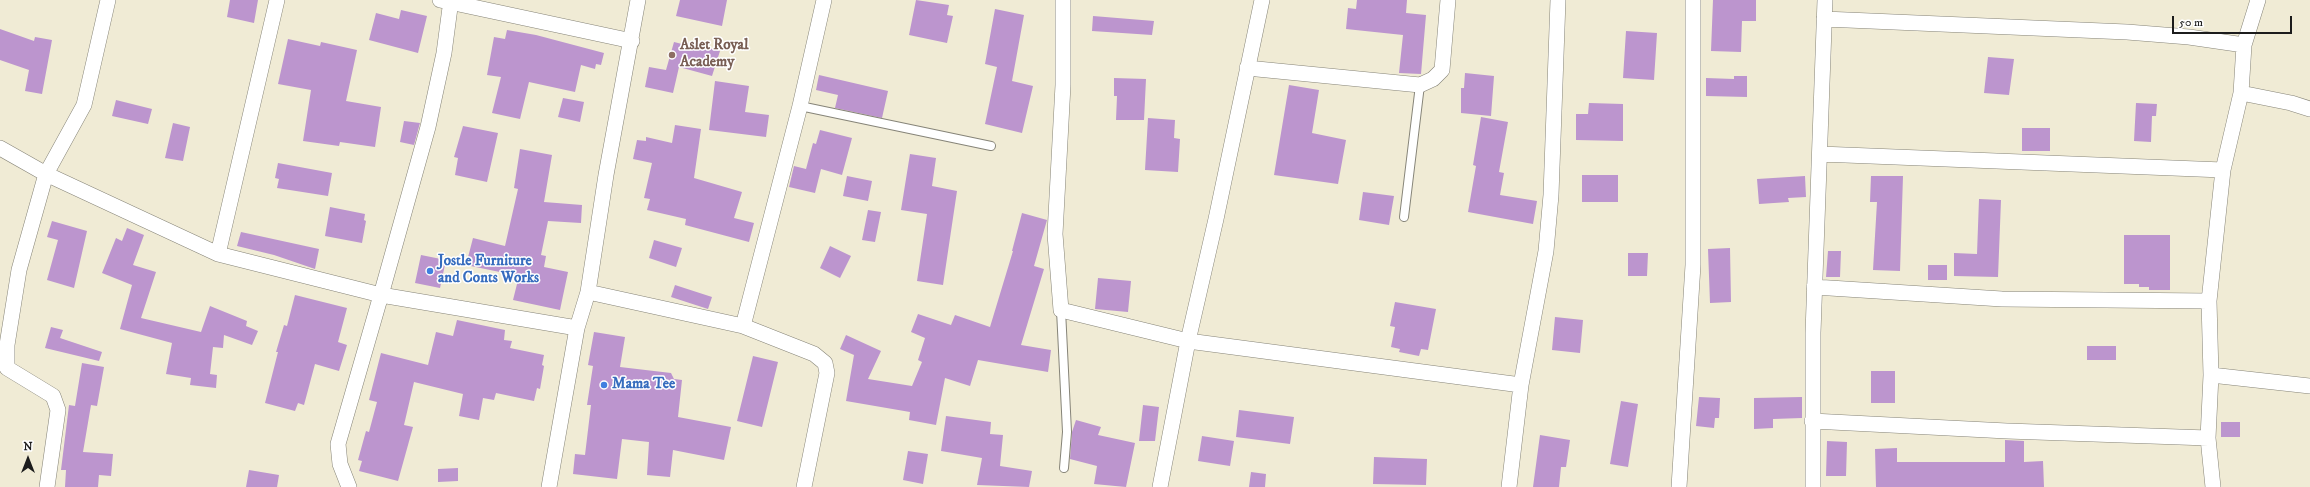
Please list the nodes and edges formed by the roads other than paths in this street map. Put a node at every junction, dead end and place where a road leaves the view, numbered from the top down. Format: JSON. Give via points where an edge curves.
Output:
{"nodes":[{"id":1,"x":108,"y":0,"type":"edge"},
{"id":2,"x":277,"y":0,"type":"edge"},
{"id":3,"x":638,"y":0,"type":"edge"},
{"id":4,"x":824,"y":0,"type":"edge"},
{"id":5,"x":1063,"y":0,"type":"edge"},
{"id":6,"x":1262,"y":0,"type":"edge"},
{"id":7,"x":1448,"y":0,"type":"edge"},
{"id":8,"x":1558,"y":0,"type":"edge"},
{"id":9,"x":1693,"y":0,"type":"edge"},
{"id":10,"x":1825,"y":0,"type":"edge"},
{"id":11,"x":2258,"y":0,"type":"edge"},
{"id":12,"x":447,"y":1,"type":"edge"},
{"id":13,"x":1824,"y":19,"type":"junction"},
{"id":14,"x":632,"y":41,"type":"junction"},
{"id":15,"x":2244,"y":45,"type":"junction"},
{"id":16,"x":1247,"y":68,"type":"junction"},
{"id":17,"x":1420,"y":85,"type":"junction"},
{"id":18,"x":2241,"y":93,"type":"junction"},
{"id":19,"x":800,"y":106,"type":"junction"},
{"id":20,"x":2310,"y":109,"type":"edge"},
{"id":21,"x":991,"y":146,"type":"dead end"},
{"id":22,"x":0,"y":148,"type":"edge"},
{"id":23,"x":1820,"y":154,"type":"junction"},
{"id":24,"x":2223,"y":170,"type":"junction"},
{"id":25,"x":46,"y":174,"type":"junction"},
{"id":26,"x":1404,"y":217,"type":"dead end"},
{"id":27,"x":218,"y":254,"type":"junction"},
{"id":28,"x":1814,"y":286,"type":"junction"},
{"id":29,"x":588,"y":292,"type":"junction"},
{"id":30,"x":381,"y":294,"type":"junction"},
{"id":31,"x":2209,"y":301,"type":"junction"},
{"id":32,"x":1062,"y":310,"type":"junction"},
{"id":33,"x":743,"y":326,"type":"junction"},
{"id":34,"x":577,"y":328,"type":"junction"},
{"id":35,"x":1188,"y":341,"type":"junction"},
{"id":36,"x":2210,"y":376,"type":"junction"},
{"id":37,"x":1521,"y":385,"type":"junction"},
{"id":38,"x":2310,"y":386,"type":"edge"},
{"id":39,"x":1812,"y":420,"type":"junction"},
{"id":40,"x":2208,"y":438,"type":"junction"},
{"id":41,"x":1064,"y":468,"type":"dead end"},
{"id":42,"x":47,"y":487,"type":"edge"},
{"id":43,"x":349,"y":487,"type":"edge"},
{"id":44,"x":549,"y":487,"type":"edge"},
{"id":45,"x":804,"y":487,"type":"edge"},
{"id":46,"x":1160,"y":487,"type":"edge"},
{"id":47,"x":1509,"y":487,"type":"edge"},
{"id":48,"x":1679,"y":487,"type":"edge"},
{"id":49,"x":1813,"y":487,"type":"edge"},
{"id":50,"x":2213,"y":487,"type":"edge"}],
"edges":[{"from":1,"to":25,"type":"street","via":[[84,105]]},
{"from":2,"to":27,"type":"street"},
{"from":3,"to":14,"type":"street"},
{"from":4,"to":19,"type":"street"},
{"from":5,"to":32,"type":"street","via":[[1055,234]]},
{"from":6,"to":16,"type":"street"},
{"from":7,"to":17,"type":"street","via":[[1442,70],[1433,79]]},
{"from":8,"to":37,"type":"street","via":[[1546,251]]},
{"from":9,"to":48,"type":"street","via":[[1693,265]]},
{"from":10,"to":13,"type":"street"},
{"from":11,"to":15,"type":"street"},
{"from":12,"to":14,"type":"street"},
{"from":12,"to":30,"type":"street","via":[[444,53],[428,127]]},
{"from":13,"to":15,"type":"street","via":[[2127,32]]},
{"from":13,"to":23,"type":"street"},
{"from":14,"to":29,"type":"street","via":[[625,64]]},
{"from":15,"to":18,"type":"street"},
{"from":16,"to":17,"type":"street"},
{"from":16,"to":35,"type":"street"},
{"from":17,"to":26,"type":"lane"},
{"from":18,"to":20,"type":"street"},
{"from":18,"to":24,"type":"street"},
{"from":19,"to":21,"type":"lane"},
{"from":19,"to":33,"type":"street"},
{"from":22,"to":25,"type":"street"},
{"from":23,"to":24,"type":"street"},
{"from":23,"to":28,"type":"street"},
{"from":24,"to":31,"type":"street"},
{"from":25,"to":27,"type":"street"},
{"from":25,"to":42,"type":"street","via":[[19,270],[7,345],[7,368],[52,396],[58,410]]},
{"from":27,"to":30,"type":"street"},
{"from":28,"to":31,"type":"street","via":[[2002,298]]},
{"from":28,"to":39,"type":"street"},
{"from":29,"to":33,"type":"street"},
{"from":29,"to":34,"type":"street"},
{"from":30,"to":34,"type":"street"},
{"from":30,"to":43,"type":"street","via":[[338,444],[340,464]]},
{"from":31,"to":36,"type":"street"},
{"from":32,"to":35,"type":"street"},
{"from":32,"to":41,"type":"lane","via":[[1067,432]]},
{"from":33,"to":45,"type":"street","via":[[814,354],[825,363],[827,373]]},
{"from":34,"to":44,"type":"street"},
{"from":35,"to":37,"type":"street"},
{"from":35,"to":46,"type":"street"},
{"from":36,"to":38,"type":"street"},
{"from":36,"to":40,"type":"street"},
{"from":37,"to":47,"type":"street"},
{"from":39,"to":40,"type":"street","via":[[2007,431]]},
{"from":39,"to":49,"type":"street"},
{"from":40,"to":50,"type":"street"}]}
